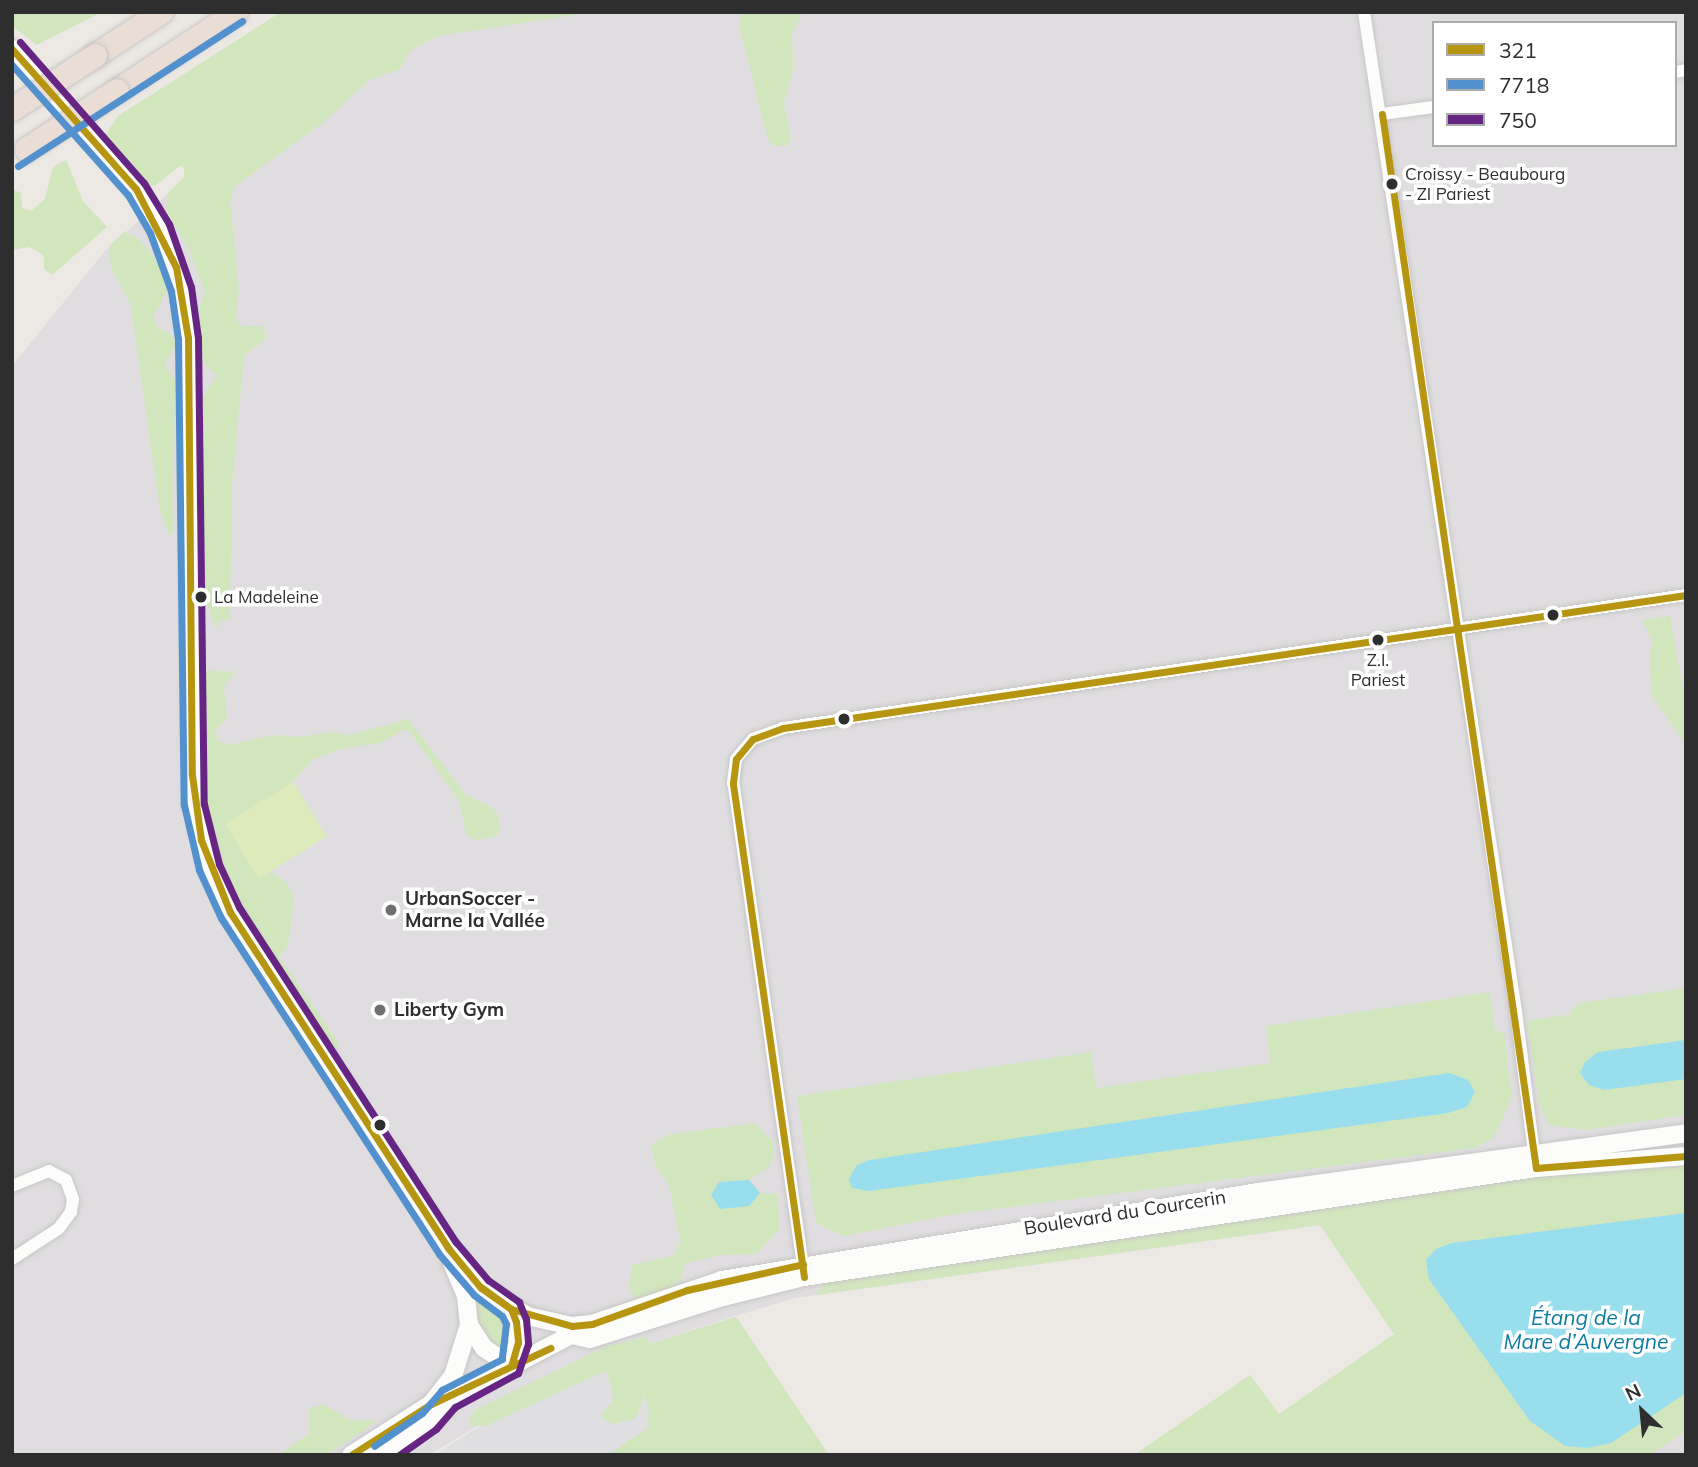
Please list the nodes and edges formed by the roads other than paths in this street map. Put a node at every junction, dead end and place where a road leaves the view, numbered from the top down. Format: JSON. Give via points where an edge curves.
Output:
{"nodes":[{"id":1,"x":161,"y":12,"type":"edge"},
{"id":2,"x":236,"y":12,"type":"edge"},
{"id":3,"x":1364,"y":12,"type":"edge"},
{"id":4,"x":12,"y":49,"type":"edge"},
{"id":5,"x":1432,"y":107,"type":"edge"},
{"id":6,"x":12,"y":109,"type":"edge"},
{"id":7,"x":1382,"y":114,"type":"junction"},
{"id":8,"x":19,"y":153,"type":"edge"},
{"id":9,"x":1686,"y":595,"type":"edge"},
{"id":10,"x":1458,"y":630,"type":"junction"},
{"id":11,"x":1686,"y":1133,"type":"edge"},
{"id":12,"x":1686,"y":1156,"type":"edge"},
{"id":13,"x":1535,"y":1160,"type":"junction"},
{"id":14,"x":12,"y":1186,"type":"edge"},
{"id":15,"x":448,"y":1248,"type":"junction"},
{"id":16,"x":12,"y":1259,"type":"edge"},
{"id":17,"x":803,"y":1270,"type":"junction"},
{"id":18,"x":511,"y":1309,"type":"junction"},
{"id":19,"x":592,"y":1324,"type":"junction"},
{"id":20,"x":469,"y":1325,"type":"junction"},
{"id":21,"x":576,"y":1335,"type":"junction"},
{"id":22,"x":512,"y":1366,"type":"junction"},
{"id":23,"x":440,"y":1401,"type":"junction"},
{"id":24,"x":351,"y":1455,"type":"edge"},
{"id":25,"x":380,"y":1455,"type":"edge"}],
"edges":[{"from":1,"to":6,"type":"highway","bridge":true},
{"from":2,"to":8,"type":"highway","bridge":true},
{"from":3,"to":7,"type":"street"},
{"from":4,"to":15,"type":"main road","via":[[136,189],[160,228],[181,289],[188,338],[193,795],[208,867],[230,912]]},
{"from":5,"to":7,"type":"street"},
{"from":7,"to":10,"type":"street"},
{"from":9,"to":10,"type":"street"},
{"from":10,"to":13,"type":"street"},
{"from":10,"to":17,"type":"street","via":[[783,728],[747,744],[734,768],[734,792]]},
{"from":11,"to":13,"type":"main road","name":"Boulevard du Courcerin"},
{"from":12,"to":13,"type":"main road","name":"Boulevard du Courcerin"},
{"from":13,"to":17,"type":"main road","name":"Boulevard du Courcerin"},
{"from":14,"to":16,"type":"street","via":[[49,1171],[66,1180],[73,1199],[71,1212],[58,1229]]},
{"from":15,"to":18,"type":"main road","via":[[481,1288]]},
{"from":15,"to":20,"type":"main road","via":[[466,1296]]},
{"from":17,"to":19,"type":"main road","name":"Boulevard du Courcerin","via":[[687,1290]]},
{"from":17,"to":21,"type":"main road","name":"Boulevard du Courcerin","via":[[590,1339]]},
{"from":18,"to":19,"type":"main road","via":[[557,1324]]},
{"from":18,"to":22,"type":"main road","via":[[518,1342]]},
{"from":19,"to":21,"type":"main road","name":"Boulevard du Courcerin"},
{"from":20,"to":22,"type":"main road","via":[[484,1348]]},
{"from":20,"to":23,"type":"main road"},
{"from":21,"to":22,"type":"main road","name":"Boulevard du Courcerin"},
{"from":22,"to":23,"type":"main road","name":"Boulevard du Courcerin"},
{"from":23,"to":24,"type":"main road","name":"Boulevard du Courcerin"},
{"from":23,"to":25,"type":"main road","name":"Boulevard du Courcerin","via":[[429,1421]]}]}
